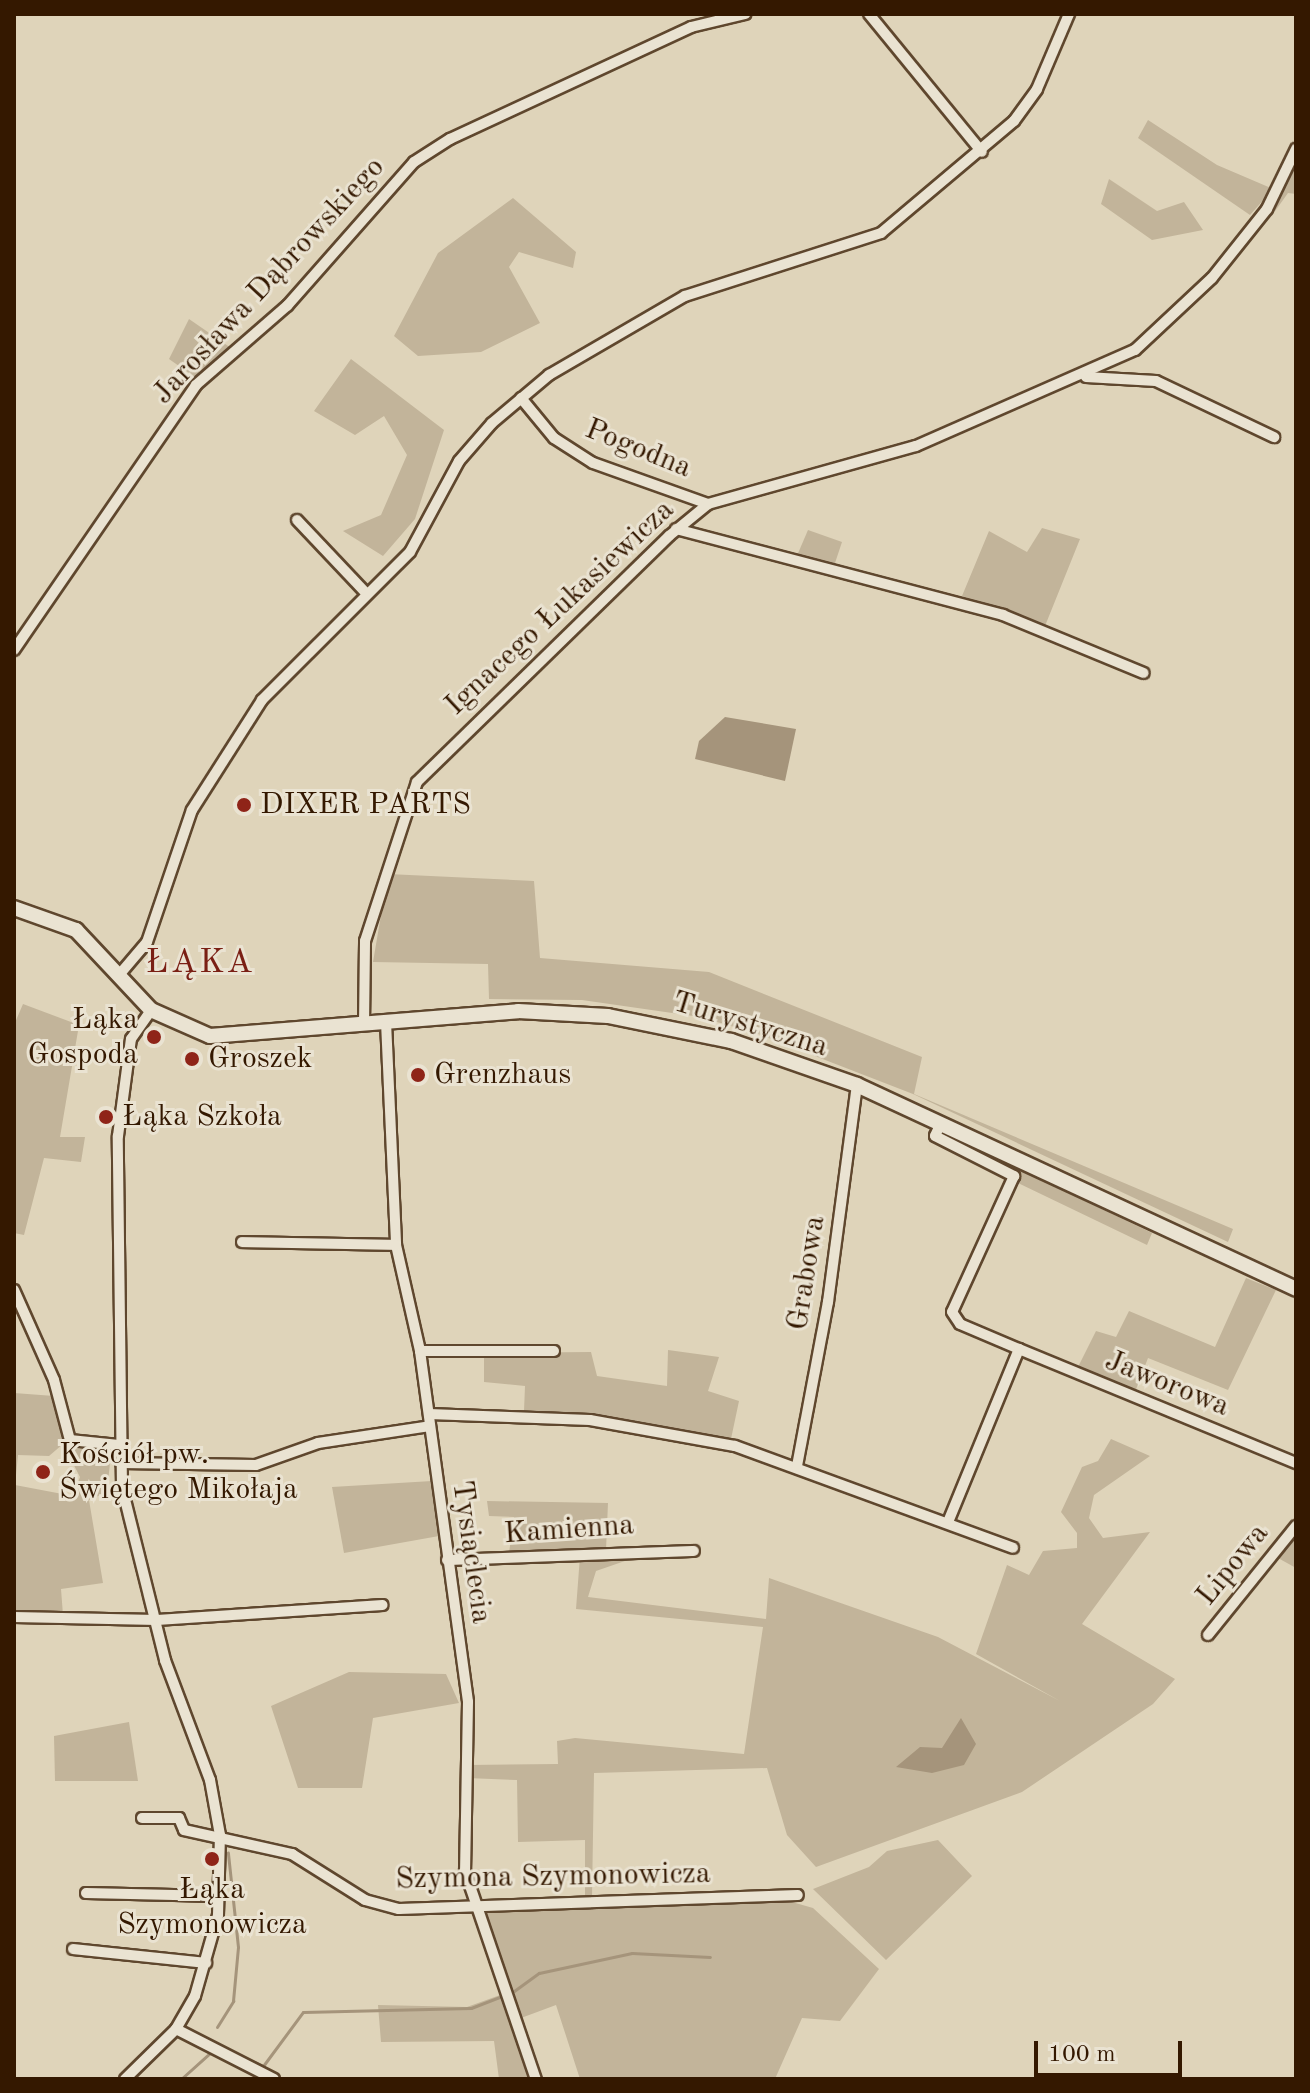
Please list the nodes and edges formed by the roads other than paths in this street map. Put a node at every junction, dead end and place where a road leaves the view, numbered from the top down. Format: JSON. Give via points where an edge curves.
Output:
{"nodes":[{"id":1,"x":869,"y":14,"type":"edge"},
{"id":2,"x":1069,"y":14,"type":"edge"},
{"id":3,"x":741,"y":15,"type":"edge"},
{"id":4,"x":1296,"y":149,"type":"edge"},
{"id":5,"x":982,"y":152,"type":"junction"},
{"id":6,"x":1079,"y":378,"type":"junction"},
{"id":7,"x":521,"y":398,"type":"junction"},
{"id":8,"x":1274,"y":437,"type":"dead end"},
{"id":9,"x":708,"y":504,"type":"junction"},
{"id":10,"x":297,"y":520,"type":"dead end"},
{"id":11,"x":676,"y":529,"type":"junction"},
{"id":12,"x":365,"y":592,"type":"junction"},
{"id":13,"x":14,"y":650,"type":"edge"},
{"id":14,"x":1144,"y":673,"type":"dead end"},
{"id":15,"x":14,"y":908,"type":"edge"},
{"id":16,"x":119,"y":975,"type":"junction"},
{"id":17,"x":151,"y":1010,"type":"junction"},
{"id":18,"x":386,"y":1022,"type":"junction"},
{"id":19,"x":364,"y":1025,"type":"junction"},
{"id":20,"x":857,"y":1085,"type":"junction"},
{"id":21,"x":941,"y":1123,"type":"junction"},
{"id":22,"x":242,"y":1242,"type":"dead end"},
{"id":23,"x":396,"y":1245,"type":"junction"},
{"id":24,"x":1296,"y":1289,"type":"edge"},
{"id":25,"x":14,"y":1290,"type":"edge"},
{"id":26,"x":1019,"y":1349,"type":"junction"},
{"id":27,"x":420,"y":1351,"type":"junction"},
{"id":28,"x":554,"y":1351,"type":"dead end"},
{"id":29,"x":429,"y":1414,"type":"junction"},
{"id":30,"x":430,"y":1426,"type":"junction"},
{"id":31,"x":119,"y":1445,"type":"junction"},
{"id":32,"x":121,"y":1463,"type":"junction"},
{"id":33,"x":1296,"y":1463,"type":"edge"},
{"id":34,"x":797,"y":1466,"type":"junction"},
{"id":35,"x":948,"y":1522,"type":"junction"},
{"id":36,"x":1296,"y":1526,"type":"edge"},
{"id":37,"x":1013,"y":1548,"type":"dead end"},
{"id":38,"x":694,"y":1551,"type":"dead end"},
{"id":39,"x":447,"y":1560,"type":"junction"},
{"id":40,"x":383,"y":1605,"type":"dead end"},
{"id":41,"x":14,"y":1617,"type":"edge"},
{"id":42,"x":157,"y":1620,"type":"junction"},
{"id":43,"x":1208,"y":1635,"type":"dead end"},
{"id":44,"x":142,"y":1818,"type":"dead end"},
{"id":45,"x":220,"y":1835,"type":"junction"},
{"id":46,"x":86,"y":1893,"type":"dead end"},
{"id":47,"x":798,"y":1895,"type":"dead end"},
{"id":48,"x":218,"y":1896,"type":"junction"},
{"id":49,"x":473,"y":1906,"type":"junction"},
{"id":50,"x":73,"y":1949,"type":"dead end"},
{"id":51,"x":206,"y":1963,"type":"junction"},
{"id":52,"x":176,"y":2029,"type":"junction"},
{"id":53,"x":125,"y":2079,"type":"edge"},
{"id":54,"x":274,"y":2079,"type":"edge"},
{"id":55,"x":536,"y":2079,"type":"edge"}],
"edges":[{"from":1,"to":5,"type":"street"},
{"from":2,"to":5,"type":"street","via":[[1037,89]]},
{"from":3,"to":13,"type":"street","name":"Jarosława Dąbrowskiego","via":[[691,27],[450,139],[414,162],[287,306],[196,385]]},
{"from":4,"to":6,"type":"street","name":"Ignacego Łukasiewicza","via":[[1267,209],[1212,278],[1135,350]]},
{"from":5,"to":7,"type":"street","via":[[881,233],[685,296]]},
{"from":6,"to":8,"type":"street","name":"Ignacego Łukasiewicza","via":[[1156,381]]},
{"from":6,"to":9,"type":"street","name":"Ignacego Łukasiewicza","via":[[870,462]]},
{"from":7,"to":9,"type":"street","name":"Pogodna","via":[[554,438],[593,463]]},
{"from":7,"to":12,"type":"street","via":[[459,461],[410,552]]},
{"from":9,"to":11,"type":"street","name":"Ignacego Łukasiewicza"},
{"from":10,"to":12,"type":"street"},
{"from":11,"to":14,"type":"street","via":[[975,607]]},
{"from":11,"to":19,"type":"street","name":"Ignacego Łukasiewicza","via":[[417,782],[365,941]]},
{"from":12,"to":16,"type":"street","via":[[262,700],[211,774],[147,942]]},
{"from":15,"to":16,"type":"main road","via":[[76,930]]},
{"from":16,"to":17,"type":"main road"},
{"from":17,"to":19,"type":"main road","name":"Turystyczna","via":[[210,1036]]},
{"from":17,"to":31,"type":"street","via":[[131,1039],[118,1136]]},
{"from":18,"to":19,"type":"main road","name":"Turystyczna"},
{"from":18,"to":20,"type":"main road","name":"Turystyczna","via":[[518,1011],[608,1016],[731,1041]]},
{"from":18,"to":23,"type":"street","name":"Tysiąclecia"},
{"from":20,"to":21,"type":"main road","name":"Turystyczna"},
{"from":20,"to":34,"type":"street","name":"Grabowa"},
{"from":21,"to":24,"type":"main road","name":"Turystyczna"},
{"from":21,"to":26,"type":"street","name":"Jaworowa","via":[[935,1136],[1014,1176],[952,1312],[960,1324]]},
{"from":22,"to":23,"type":"street"},
{"from":23,"to":27,"type":"street","name":"Tysiąclecia"},
{"from":25,"to":31,"type":"street","via":[[54,1380],[70,1440]]},
{"from":26,"to":33,"type":"street","name":"Jaworowa"},
{"from":26,"to":35,"type":"street"},
{"from":27,"to":28,"type":"street"},
{"from":27,"to":29,"type":"street","name":"Tysiąclecia"},
{"from":29,"to":30,"type":"street","name":"Tysiąclecia"},
{"from":29,"to":34,"type":"street","via":[[590,1420],[735,1446]]},
{"from":30,"to":32,"type":"street","via":[[318,1443],[256,1465]]},
{"from":30,"to":39,"type":"street","name":"Tysiąclecia"},
{"from":31,"to":32,"type":"street"},
{"from":32,"to":42,"type":"street"},
{"from":34,"to":35,"type":"street"},
{"from":35,"to":37,"type":"street"},
{"from":36,"to":43,"type":"street","name":"Lipowa"},
{"from":38,"to":39,"type":"street","name":"Kamienna"},
{"from":39,"to":49,"type":"street","name":"Tysiąclecia","via":[[468,1702],[462,1811]]},
{"from":40,"to":42,"type":"street"},
{"from":41,"to":42,"type":"street"},
{"from":42,"to":45,"type":"street","via":[[210,1780]]},
{"from":44,"to":45,"type":"street","name":"Szymona Szymonowicza","via":[[179,1818],[184,1830]]},
{"from":45,"to":48,"type":"street"},
{"from":45,"to":49,"type":"street","name":"Szymona Szymonowicza","via":[[292,1854],[365,1900],[399,1909]]},
{"from":46,"to":48,"type":"street"},
{"from":47,"to":49,"type":"street","name":"Szymona Szymonowicza"},
{"from":48,"to":51,"type":"street"},
{"from":49,"to":55,"type":"street","name":"Tysiąclecia"},
{"from":50,"to":51,"type":"street"},
{"from":51,"to":52,"type":"street"},
{"from":52,"to":53,"type":"street"},
{"from":52,"to":54,"type":"street"}]}
